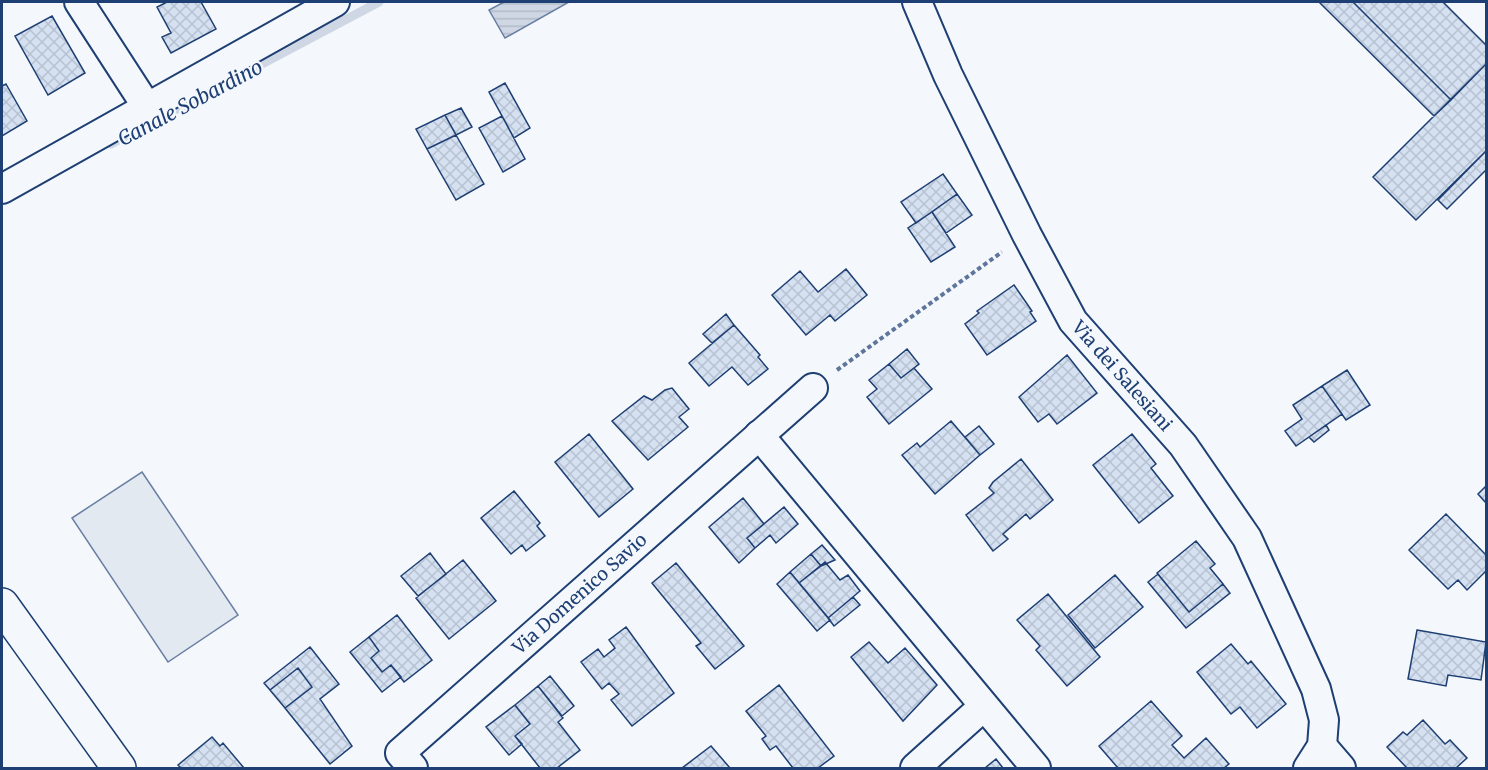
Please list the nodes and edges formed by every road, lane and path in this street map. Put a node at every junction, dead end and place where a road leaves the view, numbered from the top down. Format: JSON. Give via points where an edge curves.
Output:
{"nodes":[{"id":1,"x":79,"y":2,"type":"edge"},
{"id":2,"x":335,"y":2,"type":"edge"},
{"id":3,"x":917,"y":2,"type":"edge"},
{"id":4,"x":147,"y":107,"type":"junction"},
{"id":5,"x":2,"y":189,"type":"edge"},
{"id":6,"x":1027,"y":235,"type":"junction"},
{"id":7,"x":813,"y":388,"type":"joint"},
{"id":8,"x":759,"y":435,"type":"junction"},
{"id":9,"x":2,"y":605,"type":"edge"},
{"id":10,"x":983,"y":707,"type":"junction"},
{"id":11,"x":1315,"y":757,"type":"edge"},
{"id":12,"x":406,"y":761,"type":"edge"},
{"id":13,"x":119,"y":768,"type":"edge"},
{"id":14,"x":915,"y":768,"type":"edge"},
{"id":15,"x":1036,"y":768,"type":"edge"},
{"id":16,"x":1341,"y":768,"type":"edge"}],
"edges":[{"from":1,"to":4,"type":"street"},
{"from":2,"to":4,"type":"street"},
{"from":3,"to":6,"type":"street","name":"Via dei Salesiani","via":[[948,75]]},
{"from":4,"to":5,"type":"street"},
{"from":6,"to":7,"type":"path"},
{"from":6,"to":11,"type":"street","name":"Via dei Salesiani","via":[[1073,321],[1183,445],[1247,538],[1316,689],[1324,720]]},
{"from":7,"to":8,"type":"street","name":"Via Domenico Savio"},
{"from":8,"to":10,"type":"street"},
{"from":8,"to":12,"type":"street","name":"Via Domenico Savio"},
{"from":9,"to":13,"type":"main road"},
{"from":10,"to":14,"type":"street"},
{"from":10,"to":15,"type":"street"},
{"from":11,"to":16,"type":"street","name":"Via dei Salesiani"}]}
